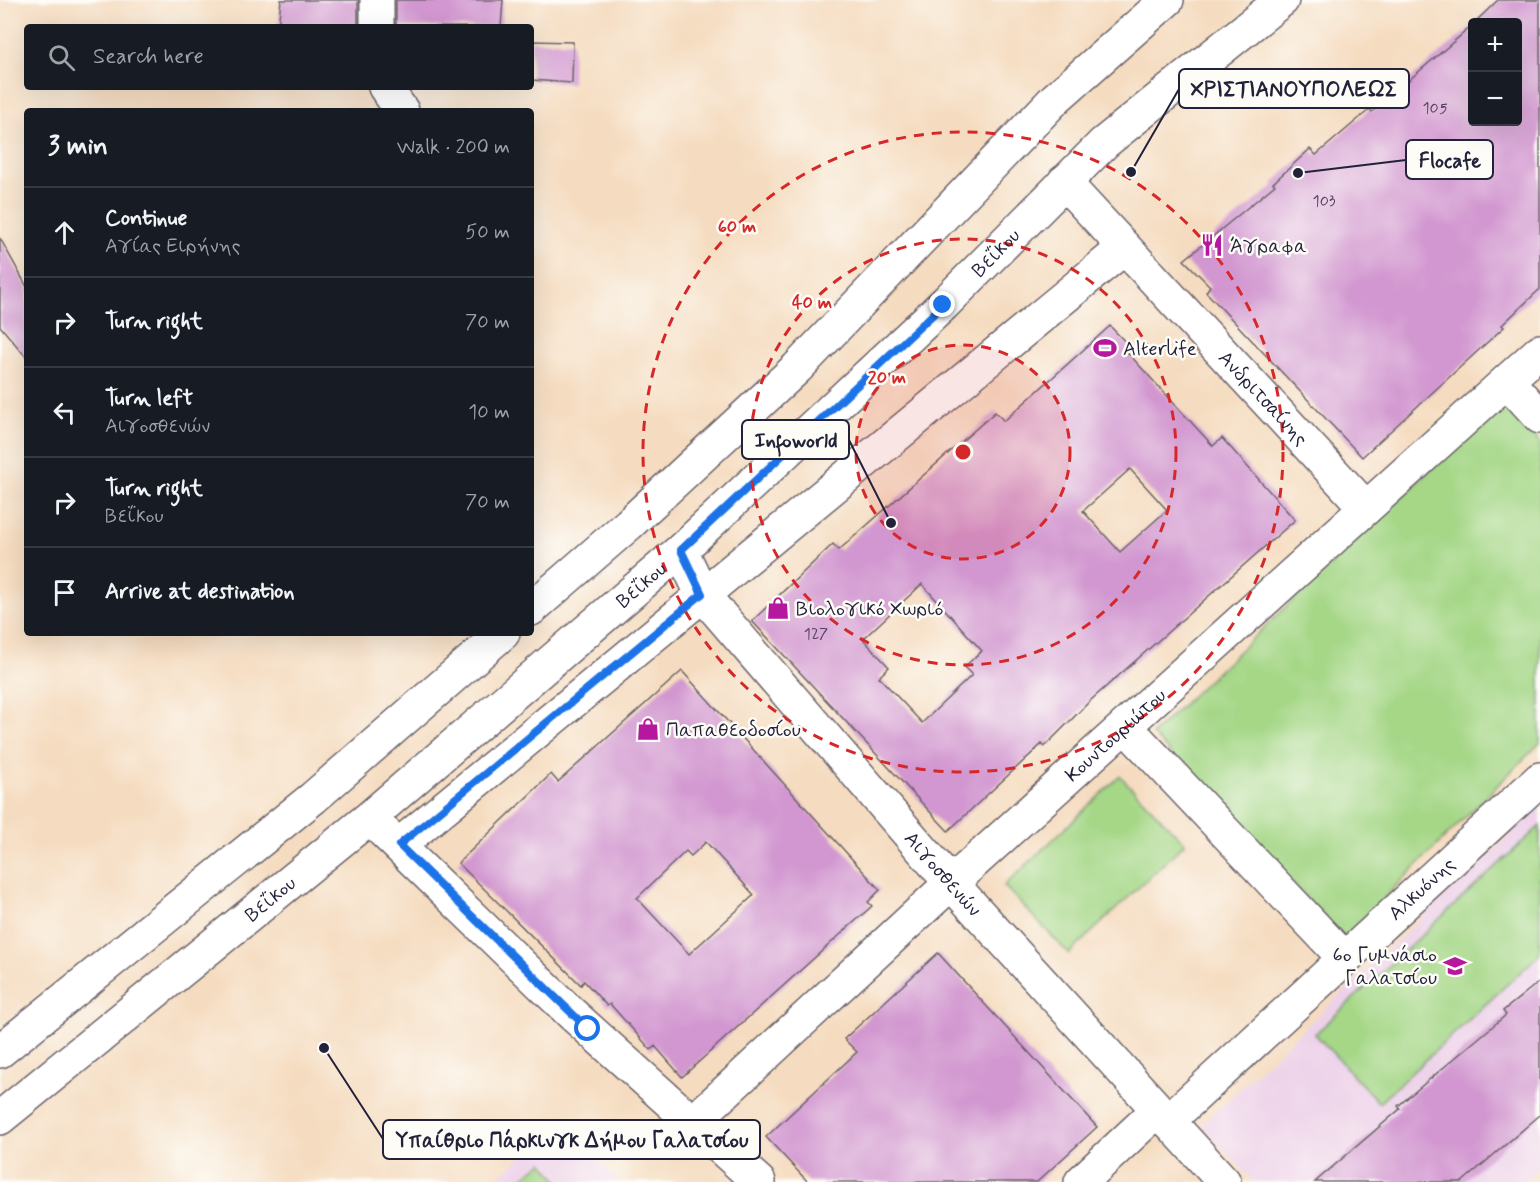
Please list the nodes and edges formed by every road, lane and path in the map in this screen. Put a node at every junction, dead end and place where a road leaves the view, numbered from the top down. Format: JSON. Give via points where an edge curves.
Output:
{"nodes":[{"id":1,"x":377,"y":0,"type":"edge"},
{"id":2,"x":1167,"y":0,"type":"edge"},
{"id":3,"x":1282,"y":0,"type":"edge"},
{"id":4,"x":376,"y":24,"type":"edge"},
{"id":5,"x":387,"y":90,"type":"edge"},
{"id":6,"x":400,"y":108,"type":"edge"},
{"id":7,"x":1064,"y":182,"type":"junction"},
{"id":8,"x":1124,"y":248,"type":"junction"},
{"id":9,"x":1540,"y":351,"type":"edge"},
{"id":10,"x":1507,"y":381,"type":"junction"},
{"id":11,"x":1540,"y":417,"type":"edge"},
{"id":12,"x":1366,"y":508,"type":"junction"},
{"id":13,"x":681,"y":550,"type":"junction"},
{"id":14,"x":702,"y":594,"type":"junction"},
{"id":15,"x":534,"y":606,"type":"edge"},
{"id":16,"x":500,"y":636,"type":"edge"},
{"id":17,"x":1125,"y":726,"type":"junction"},
{"id":18,"x":1540,"y":779,"type":"edge"},
{"id":19,"x":369,"y":818,"type":"junction"},
{"id":20,"x":399,"y":845,"type":"junction"},
{"id":21,"x":951,"y":884,"type":"junction"},
{"id":22,"x":1345,"y":959,"type":"junction"},
{"id":23,"x":0,"y":1051,"type":"edge"},
{"id":24,"x":1163,"y":1115,"type":"junction"},
{"id":25,"x":0,"y":1118,"type":"edge"},
{"id":26,"x":693,"y":1122,"type":"junction"},
{"id":27,"x":759,"y":1182,"type":"edge"},
{"id":28,"x":1081,"y":1182,"type":"edge"},
{"id":29,"x":1224,"y":1182,"type":"edge"}],
"edges":[{"from":1,"to":4,"type":"street"},
{"from":2,"to":15,"type":"street","via":[[1056,98],[797,368],[630,524]]},
{"from":3,"to":7,"type":"street","name":"Βεΐκου","via":[[1104,143]]},
{"from":5,"to":6,"type":"street"},
{"from":7,"to":8,"type":"street","name":"Ανδριτσαίνης"},
{"from":7,"to":13,"type":"street","name":"Βεΐκου","via":[[943,305]]},
{"from":8,"to":12,"type":"street","name":"Ανδριτσαίνης"},
{"from":8,"to":14,"type":"street"},
{"from":9,"to":10,"type":"street","name":"Κουντουριώτου"},
{"from":10,"to":11,"type":"street"},
{"from":10,"to":12,"type":"street","name":"Κουντουριώτου"},
{"from":12,"to":17,"type":"street","name":"Κουντουριώτου"},
{"from":13,"to":14,"type":"street","name":"Αιγοσθενών"},
{"from":13,"to":19,"type":"street","name":"Βεΐκου"},
{"from":14,"to":20,"type":"street"},
{"from":14,"to":21,"type":"street","name":"Αιγοσθενών"},
{"from":16,"to":23,"type":"street","via":[[313,798]]},
{"from":17,"to":21,"type":"street","name":"Κουντουριώτου"},
{"from":17,"to":22,"type":"street"},
{"from":18,"to":22,"type":"street","name":"Αλκυόνης"},
{"from":19,"to":20,"type":"street"},
{"from":19,"to":25,"type":"street","name":"Βεΐκου"},
{"from":20,"to":26,"type":"street","via":[[572,1014]]},
{"from":21,"to":24,"type":"street","name":"Αιγοσθενών"},
{"from":21,"to":26,"type":"street","name":"Κουντουριώτου"},
{"from":22,"to":24,"type":"street","name":"Αλκυόνης"},
{"from":24,"to":28,"type":"street","name":"Αλκυόνης"},
{"from":24,"to":29,"type":"street","name":"Αιγοσθενών"},
{"from":26,"to":27,"type":"street"}]}
